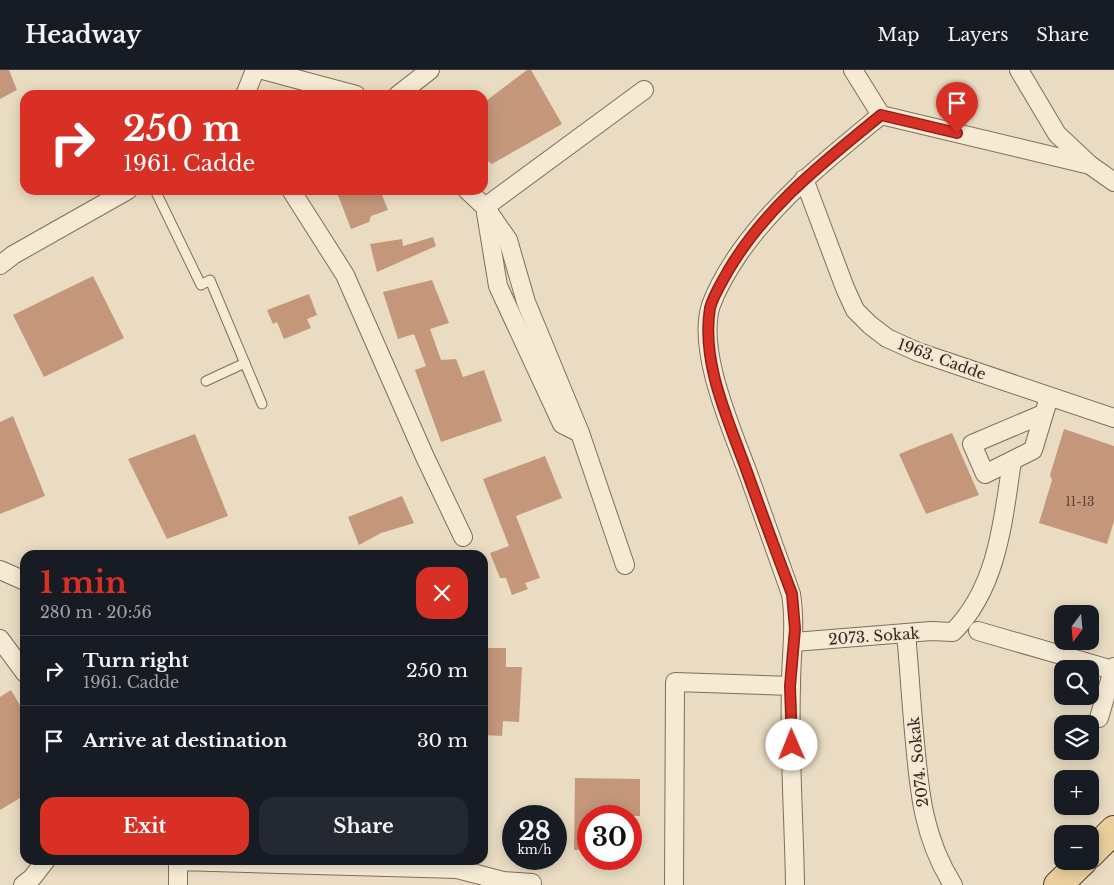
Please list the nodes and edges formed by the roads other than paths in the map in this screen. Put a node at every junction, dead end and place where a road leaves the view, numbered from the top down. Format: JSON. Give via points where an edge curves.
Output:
{"nodes":[{"id":1,"x":255,"y":70,"type":"edge"},
{"id":2,"x":262,"y":70,"type":"edge"},
{"id":3,"x":430,"y":70,"type":"edge"},
{"id":4,"x":853,"y":70,"type":"edge"},
{"id":5,"x":1019,"y":70,"type":"edge"},
{"id":6,"x":248,"y":90,"type":"edge"},
{"id":7,"x":337,"y":90,"type":"edge"},
{"id":8,"x":404,"y":90,"type":"edge"},
{"id":9,"x":644,"y":90,"type":"dead end"},
{"id":10,"x":881,"y":115,"type":"junction"},
{"id":11,"x":1090,"y":165,"type":"junction"},
{"id":12,"x":804,"y":179,"type":"junction"},
{"id":13,"x":1114,"y":182,"type":"edge"},
{"id":14,"x":119,"y":195,"type":"edge"},
{"id":15,"x":157,"y":195,"type":"edge"},
{"id":16,"x":294,"y":195,"type":"edge"},
{"id":17,"x":472,"y":195,"type":"edge"},
{"id":18,"x":485,"y":208,"type":"junction"},
{"id":19,"x":0,"y":265,"type":"edge"},
{"id":20,"x":245,"y":363,"type":"junction"},
{"id":21,"x":206,"y":381,"type":"dead end"},
{"id":22,"x":1049,"y":396,"type":"junction"},
{"id":23,"x":262,"y":404,"type":"dead end"},
{"id":24,"x":1043,"y":414,"type":"junction"},
{"id":25,"x":1114,"y":418,"type":"edge"},
{"id":26,"x":1012,"y":461,"type":"junction"},
{"id":27,"x":463,"y":537,"type":"dead end"},
{"id":28,"x":625,"y":565,"type":"dead end"},
{"id":29,"x":0,"y":570,"type":"edge"},
{"id":30,"x":20,"y":579,"type":"edge"},
{"id":31,"x":978,"y":632,"type":"dead end"},
{"id":32,"x":906,"y":633,"type":"junction"},
{"id":33,"x":0,"y":639,"type":"edge"},
{"id":34,"x":794,"y":642,"type":"junction"},
{"id":35,"x":20,"y":666,"type":"edge"},
{"id":36,"x":1114,"y":668,"type":"edge"},
{"id":37,"x":790,"y":686,"type":"junction"},
{"id":38,"x":1100,"y":718,"type":"dead end"},
{"id":39,"x":1114,"y":830,"type":"edge"},
{"id":40,"x":1099,"y":845,"type":"edge"},
{"id":41,"x":42,"y":865,"type":"edge"},
{"id":42,"x":177,"y":865,"type":"edge"},
{"id":43,"x":317,"y":865,"type":"edge"},
{"id":44,"x":1073,"y":870,"type":"edge"},
{"id":45,"x":24,"y":885,"type":"edge"},
{"id":46,"x":178,"y":885,"type":"edge"},
{"id":47,"x":532,"y":885,"type":"edge"},
{"id":48,"x":674,"y":885,"type":"edge"},
{"id":49,"x":795,"y":885,"type":"edge"},
{"id":50,"x":953,"y":885,"type":"edge"},
{"id":51,"x":1058,"y":885,"type":"edge"}],
"edges":[{"from":1,"to":6,"type":"street"},
{"from":2,"to":7,"type":"street"},
{"from":3,"to":8,"type":"street"},
{"from":4,"to":10,"type":"street"},
{"from":5,"to":11,"type":"street","via":[[1057,134]]},
{"from":9,"to":18,"type":"street"},
{"from":10,"to":11,"type":"street"},
{"from":10,"to":12,"type":"street"},
{"from":11,"to":13,"type":"street"},
{"from":12,"to":22,"type":"street","name":"1963. Cadde","via":[[845,288],[856,310],[870,326],[904,346]]},
{"from":12,"to":34,"type":"street","via":[[767,216],[734,260],[711,306],[708,328],[709,352],[719,395],[792,594]]},
{"from":14,"to":19,"type":"street"},
{"from":15,"to":20,"type":"lane","via":[[200,285],[210,280]]},
{"from":16,"to":27,"type":"street","via":[[345,275]]},
{"from":17,"to":18,"type":"street"},
{"from":18,"to":28,"type":"street","via":[[498,286],[562,424],[580,433]]},
{"from":20,"to":21,"type":"lane"},
{"from":20,"to":23,"type":"lane"},
{"from":22,"to":24,"type":"street"},
{"from":22,"to":25,"type":"street","name":"1963. Cadde"},
{"from":24,"to":26,"type":"street","via":[[1033,450]]},
{"from":24,"to":26,"type":"street","via":[[972,444],[985,474]]},
{"from":26,"to":32,"type":"street","name":"2073. Sokak","via":[[1002,530],[994,559],[967,616],[953,632]]},
{"from":29,"to":30,"type":"street"},
{"from":31,"to":36,"type":"street"},
{"from":32,"to":34,"type":"street","name":"2073. Sokak"},
{"from":32,"to":50,"type":"street","name":"2074. Sokak","via":[[922,805],[930,837]]},
{"from":33,"to":35,"type":"street"},
{"from":34,"to":37,"type":"street"},
{"from":36,"to":38,"type":"street"},
{"from":37,"to":48,"type":"street","via":[[675,682]]},
{"from":37,"to":49,"type":"street"},
{"from":39,"to":40,"type":"main road"},
{"from":41,"to":45,"type":"street"},
{"from":42,"to":46,"type":"street"},
{"from":43,"to":47,"type":"street","via":[[457,869]]},
{"from":44,"to":51,"type":"main road"}]}
